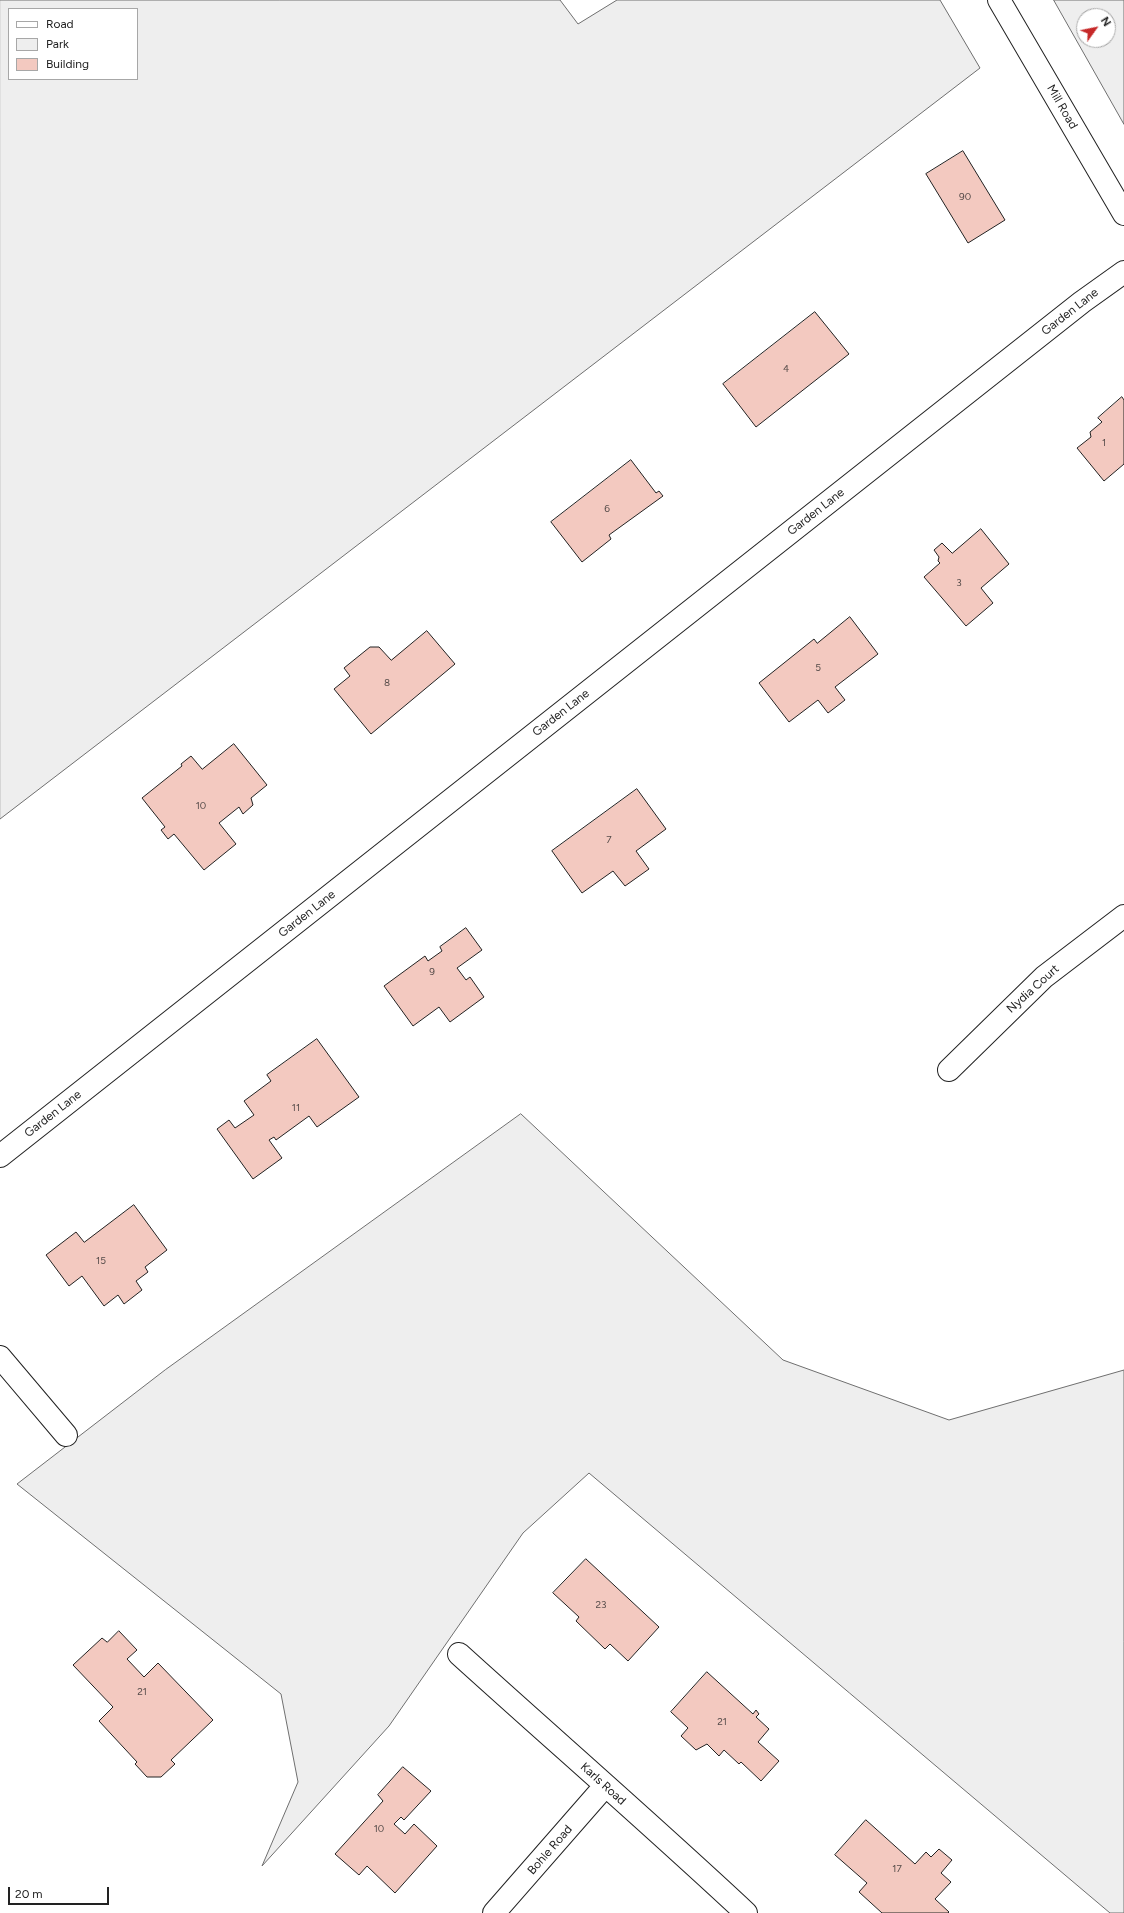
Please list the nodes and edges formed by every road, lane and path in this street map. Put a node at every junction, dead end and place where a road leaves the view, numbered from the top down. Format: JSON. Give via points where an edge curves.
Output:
{"nodes":[{"id":1,"x":999,"y":0,"type":"edge"},
{"id":2,"x":1124,"y":214,"type":"edge"},
{"id":3,"x":1124,"y":272,"type":"edge"},
{"id":4,"x":1124,"y":916,"type":"edge"},
{"id":5,"x":949,"y":1070,"type":"dead end"},
{"id":6,"x":0,"y":1156,"type":"edge"},
{"id":7,"x":0,"y":1357,"type":"edge"},
{"id":8,"x":66,"y":1435,"type":"dead end"},
{"id":9,"x":460,"y":1654,"type":"dead end"},
{"id":10,"x":605,"y":1786,"type":"junction"},
{"id":11,"x":494,"y":1913,"type":"edge"},
{"id":12,"x":746,"y":1913,"type":"edge"}],
"edges":[{"from":1,"to":2,"type":"street","name":"Mill Road"},
{"from":3,"to":6,"type":"street","name":"Garden Lane","via":[[1082,302]]},
{"from":4,"to":5,"type":"street","name":"Nydia Court","via":[[1044,977]]},
{"from":7,"to":8,"type":"street"},
{"from":9,"to":10,"type":"street","name":"Karls Road"},
{"from":10,"to":11,"type":"street","name":"Bohle Road"},
{"from":10,"to":12,"type":"street","name":"Karls Road"}]}
